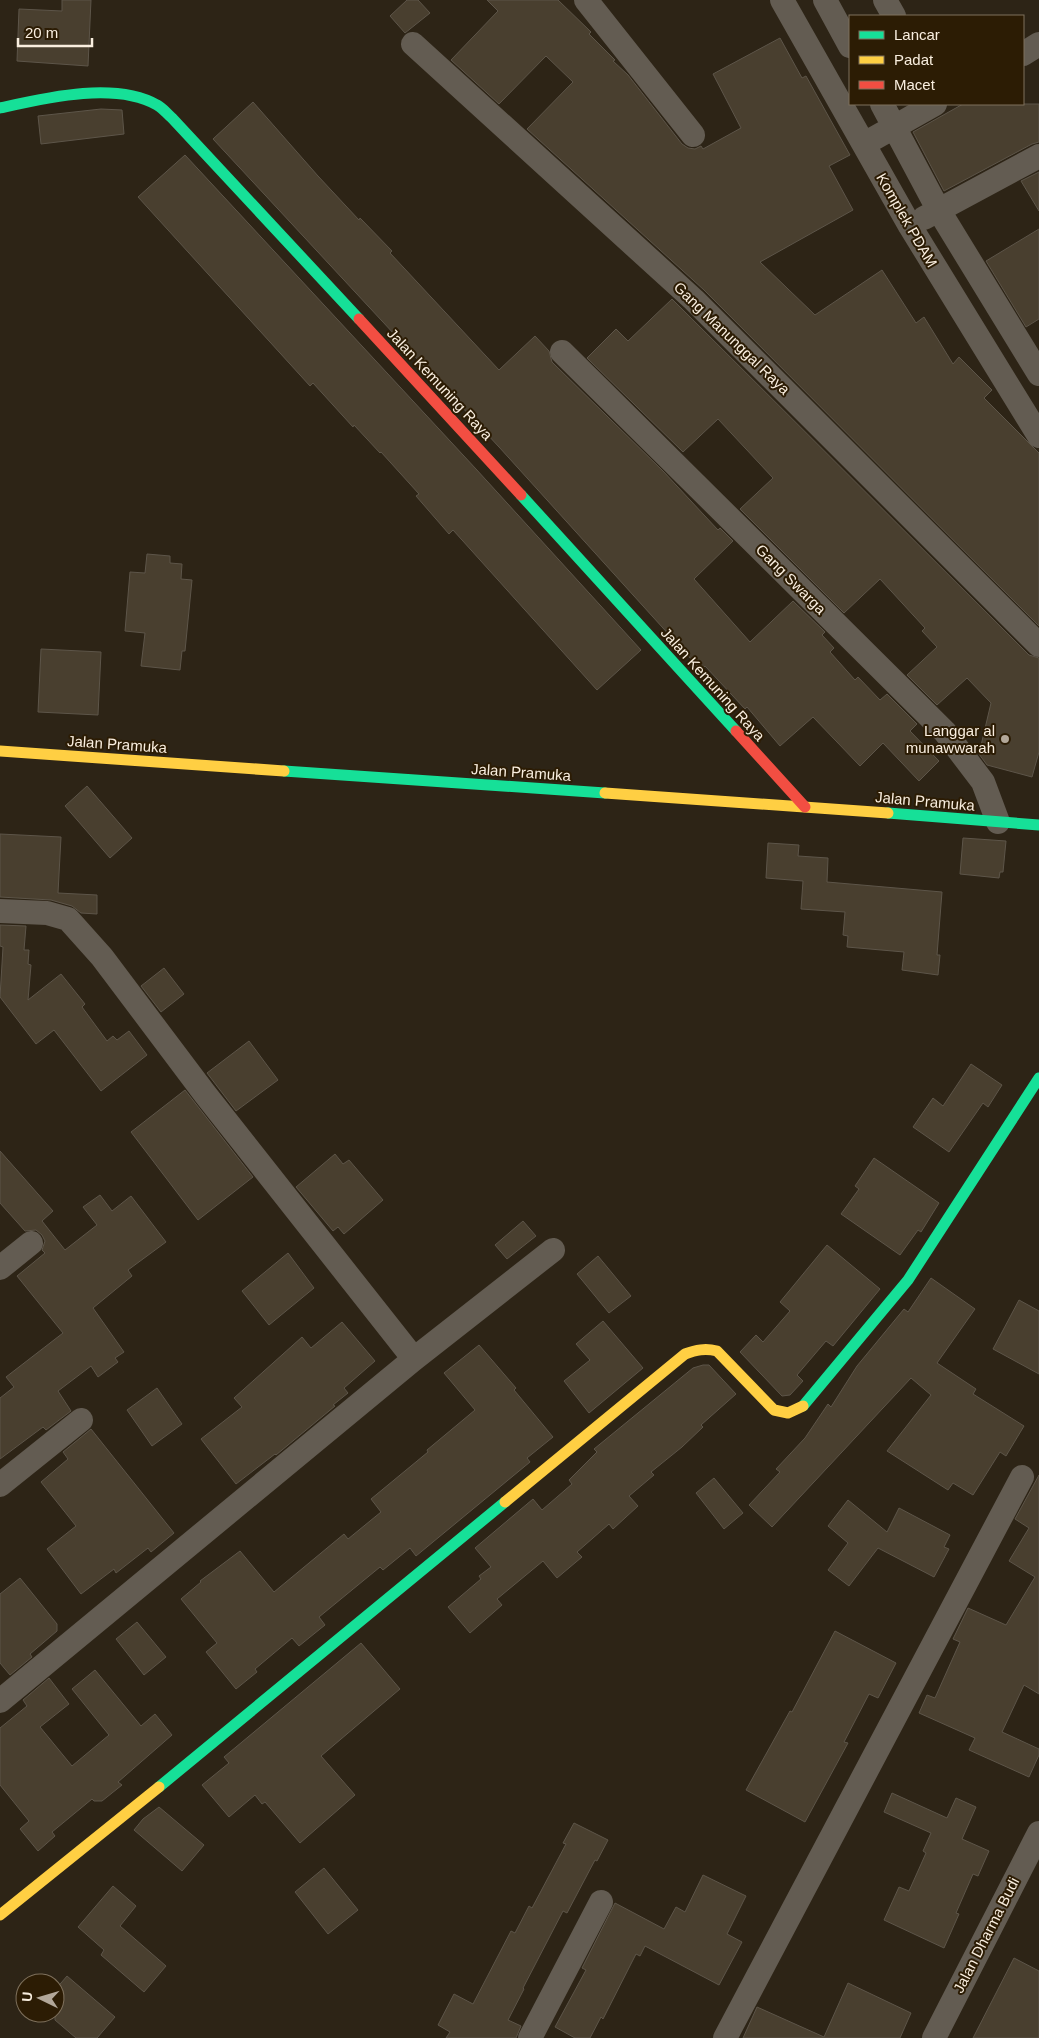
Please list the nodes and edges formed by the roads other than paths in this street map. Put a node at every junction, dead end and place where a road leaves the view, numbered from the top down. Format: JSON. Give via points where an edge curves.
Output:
{"nodes":[{"id":1,"x":586,"y":0,"type":"edge"},
{"id":2,"x":782,"y":0,"type":"edge"},
{"id":3,"x":825,"y":0,"type":"edge"},
{"id":4,"x":885,"y":0,"type":"edge"},
{"id":5,"x":893,"y":15,"type":"edge"},
{"id":6,"x":413,"y":44,"type":"dead end"},
{"id":7,"x":849,"y":44,"type":"edge"},
{"id":8,"x":1039,"y":44,"type":"edge"},
{"id":9,"x":1024,"y":53,"type":"edge"},
{"id":10,"x":883,"y":105,"type":"edge"},
{"id":11,"x":933,"y":105,"type":"edge"},
{"id":12,"x":0,"y":108,"type":"edge"},
{"id":13,"x":895,"y":128,"type":"junction"},
{"id":14,"x":693,"y":135,"type":"dead end"},
{"id":15,"x":864,"y":144,"type":"junction"},
{"id":16,"x":1039,"y":156,"type":"edge"},
{"id":17,"x":938,"y":210,"type":"junction"},
{"id":18,"x":910,"y":226,"type":"junction"},
{"id":19,"x":1008,"y":324,"type":"junction"},
{"id":20,"x":980,"y":343,"type":"junction"},
{"id":21,"x":562,"y":352,"type":"dead end"},
{"id":22,"x":1039,"y":374,"type":"edge"},
{"id":23,"x":1039,"y":436,"type":"edge"},
{"id":24,"x":1039,"y":645,"type":"edge"},
{"id":25,"x":0,"y":752,"type":"edge"},
{"id":26,"x":805,"y":807,"type":"junction"},
{"id":27,"x":998,"y":822,"type":"junction"},
{"id":28,"x":1039,"y":825,"type":"edge"},
{"id":29,"x":0,"y":911,"type":"edge"},
{"id":30,"x":1039,"y":1078,"type":"edge"},
{"id":31,"x":31,"y":1243,"type":"dead end"},
{"id":32,"x":553,"y":1250,"type":"dead end"},
{"id":33,"x":0,"y":1268,"type":"edge"},
{"id":34,"x":414,"y":1359,"type":"junction"},
{"id":35,"x":81,"y":1420,"type":"dead end"},
{"id":36,"x":1022,"y":1477,"type":"dead end"},
{"id":37,"x":0,"y":1485,"type":"edge"},
{"id":38,"x":0,"y":1701,"type":"edge"},
{"id":39,"x":1039,"y":1833,"type":"edge"},
{"id":40,"x":601,"y":1902,"type":"dead end"},
{"id":41,"x":0,"y":1915,"type":"edge"},
{"id":42,"x":530,"y":2038,"type":"edge"},
{"id":43,"x":725,"y":2038,"type":"edge"},
{"id":44,"x":934,"y":2038,"type":"edge"}],
"edges":[{"from":1,"to":14,"type":"street"},
{"from":2,"to":15,"type":"street","name":"Komplek PDAM"},
{"from":3,"to":7,"type":"street"},
{"from":4,"to":5,"type":"street"},
{"from":6,"to":24,"type":"street","name":"Gang Manunggal Raya","via":[[694,300]]},
{"from":8,"to":9,"type":"street"},
{"from":10,"to":13,"type":"street"},
{"from":11,"to":13,"type":"street"},
{"from":12,"to":26,"type":"street","name":"Jalan Kemuning Raya","via":[[44,98],[98,93],[140,98],[157,105],[172,118],[488,458]]},
{"from":13,"to":15,"type":"street"},
{"from":13,"to":17,"type":"street"},
{"from":15,"to":18,"type":"street","name":"Komplek PDAM"},
{"from":16,"to":17,"type":"street"},
{"from":17,"to":18,"type":"street"},
{"from":17,"to":19,"type":"street"},
{"from":18,"to":20,"type":"street","name":"Komplek PDAM"},
{"from":19,"to":20,"type":"street"},
{"from":19,"to":22,"type":"street"},
{"from":20,"to":23,"type":"street","name":"Komplek PDAM"},
{"from":21,"to":27,"type":"street","name":"Gang Swarga","via":[[945,732],[983,782]]},
{"from":25,"to":26,"type":"street","name":"Jalan Pramuka"},
{"from":26,"to":27,"type":"street","name":"Jalan Pramuka"},
{"from":27,"to":28,"type":"street","name":"Jalan Pramuka"},
{"from":29,"to":34,"type":"street","via":[[47,913],[68,919],[102,957],[205,1094]]},
{"from":30,"to":41,"type":"street","via":[[908,1280],[802,1407],[788,1413],[774,1410],[717,1351],[696,1349],[685,1354]]},
{"from":31,"to":33,"type":"street"},
{"from":32,"to":34,"type":"street"},
{"from":34,"to":38,"type":"street"},
{"from":35,"to":37,"type":"street"},
{"from":36,"to":43,"type":"street"},
{"from":39,"to":44,"type":"street","name":"Jalan Dharma Budi"},
{"from":40,"to":42,"type":"street"}]}
